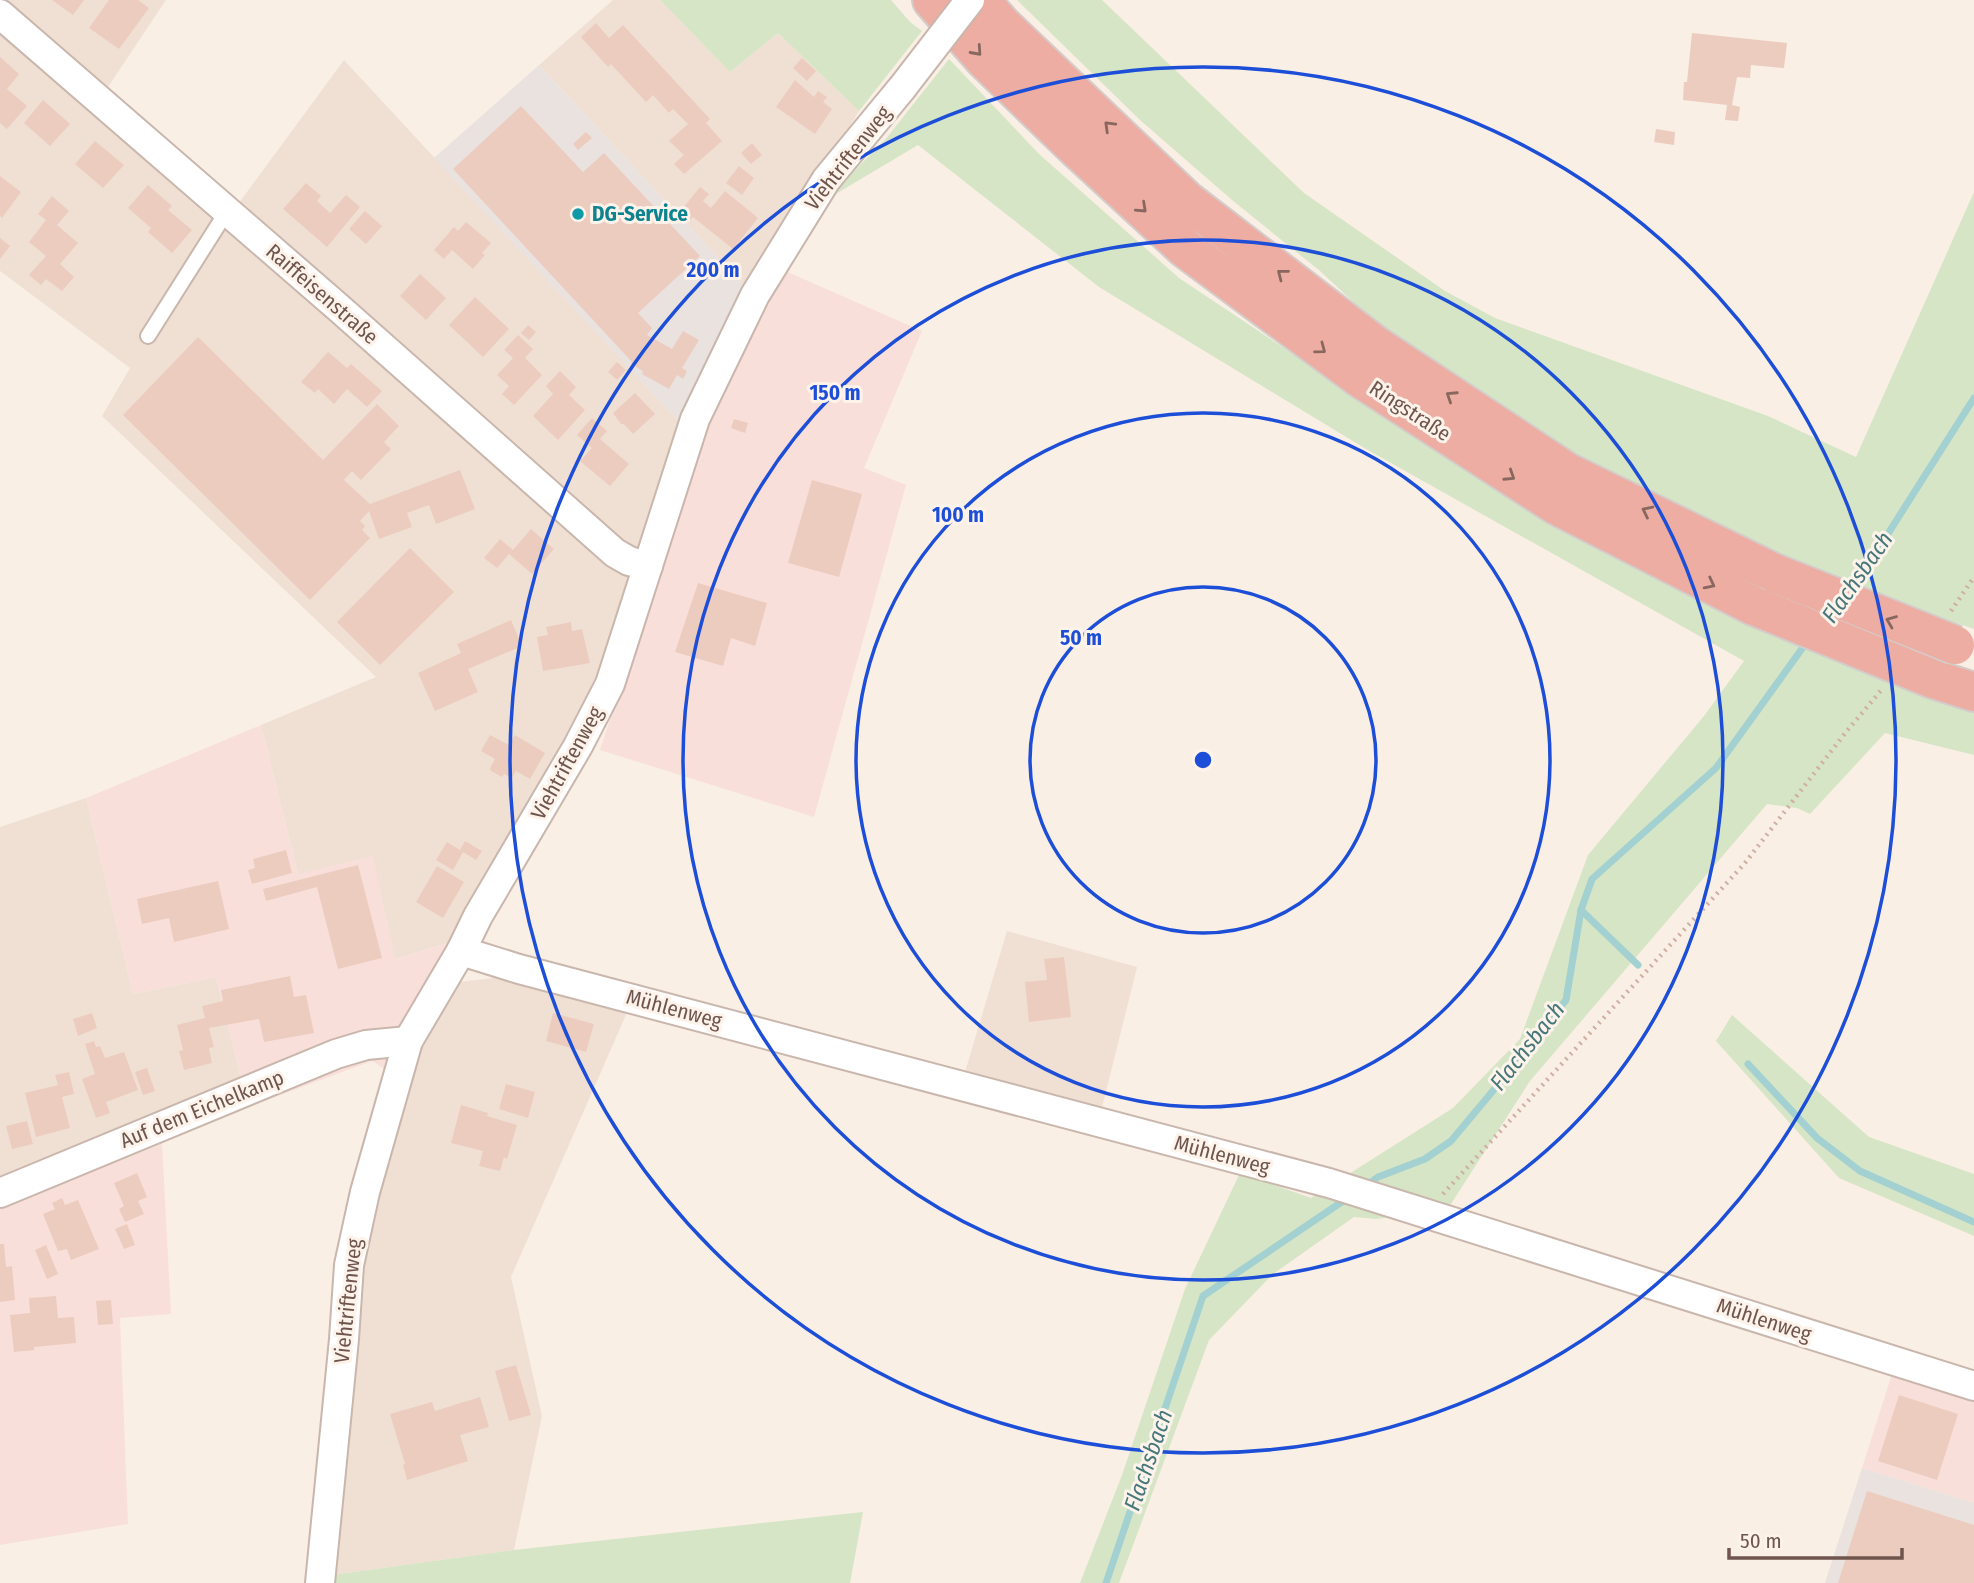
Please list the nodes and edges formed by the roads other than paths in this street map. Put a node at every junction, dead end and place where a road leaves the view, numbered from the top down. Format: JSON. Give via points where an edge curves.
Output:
{"nodes":[{"id":1,"x":932,"y":0,"type":"edge"},
{"id":2,"x":970,"y":0,"type":"edge"},
{"id":3,"x":980,"y":0,"type":"edge"},
{"id":4,"x":0,"y":14,"type":"edge"},
{"id":5,"x":227,"y":211,"type":"junction"},
{"id":6,"x":148,"y":336,"type":"dead end"},
{"id":7,"x":648,"y":566,"type":"junction"},
{"id":8,"x":1959,"y":637,"type":"edge"},
{"id":9,"x":1974,"y":692,"type":"edge"},
{"id":10,"x":461,"y":951,"type":"junction"},
{"id":11,"x":408,"y":1041,"type":"junction"},
{"id":12,"x":0,"y":1193,"type":"edge"},
{"id":13,"x":1974,"y":1386,"type":"edge"},
{"id":14,"x":320,"y":1583,"type":"edge"}],
"edges":[{"from":1,"to":9,"type":"highway","name":"Ringstraße","one_way":true,"bridge":true,"via":[[985,60],[1186,249],[1350,370],[1556,505],[1754,606]]},
{"from":2,"to":7,"type":"street","name":"Viehtriftenweg","bridge":true,"via":[[826,180],[755,295],[695,419]]},
{"from":8,"to":3,"type":"highway","name":"Ringstraße","one_way":true,"bridge":true,"via":[[1774,573],[1567,471],[1375,345],[1187,201]]},
{"from":4,"to":5,"type":"street","name":"Raiffeisenstraße"},
{"from":5,"to":6,"type":"lane"},
{"from":5,"to":7,"type":"street","name":"Raiffeisenstraße","via":[[615,553]]},
{"from":7,"to":10,"type":"street","name":"Viehtriftenweg","via":[[610,684]]},
{"from":10,"to":11,"type":"street","name":"Viehtriftenweg"},
{"from":10,"to":13,"type":"street","name":"Mühlenweg","via":[[1329,1183]]},
{"from":11,"to":12,"type":"street","name":"Auf dem Eichelkamp","via":[[366,1045],[336,1054]]},
{"from":11,"to":14,"type":"street","name":"Viehtriftenweg","via":[[349,1265]]}]}
